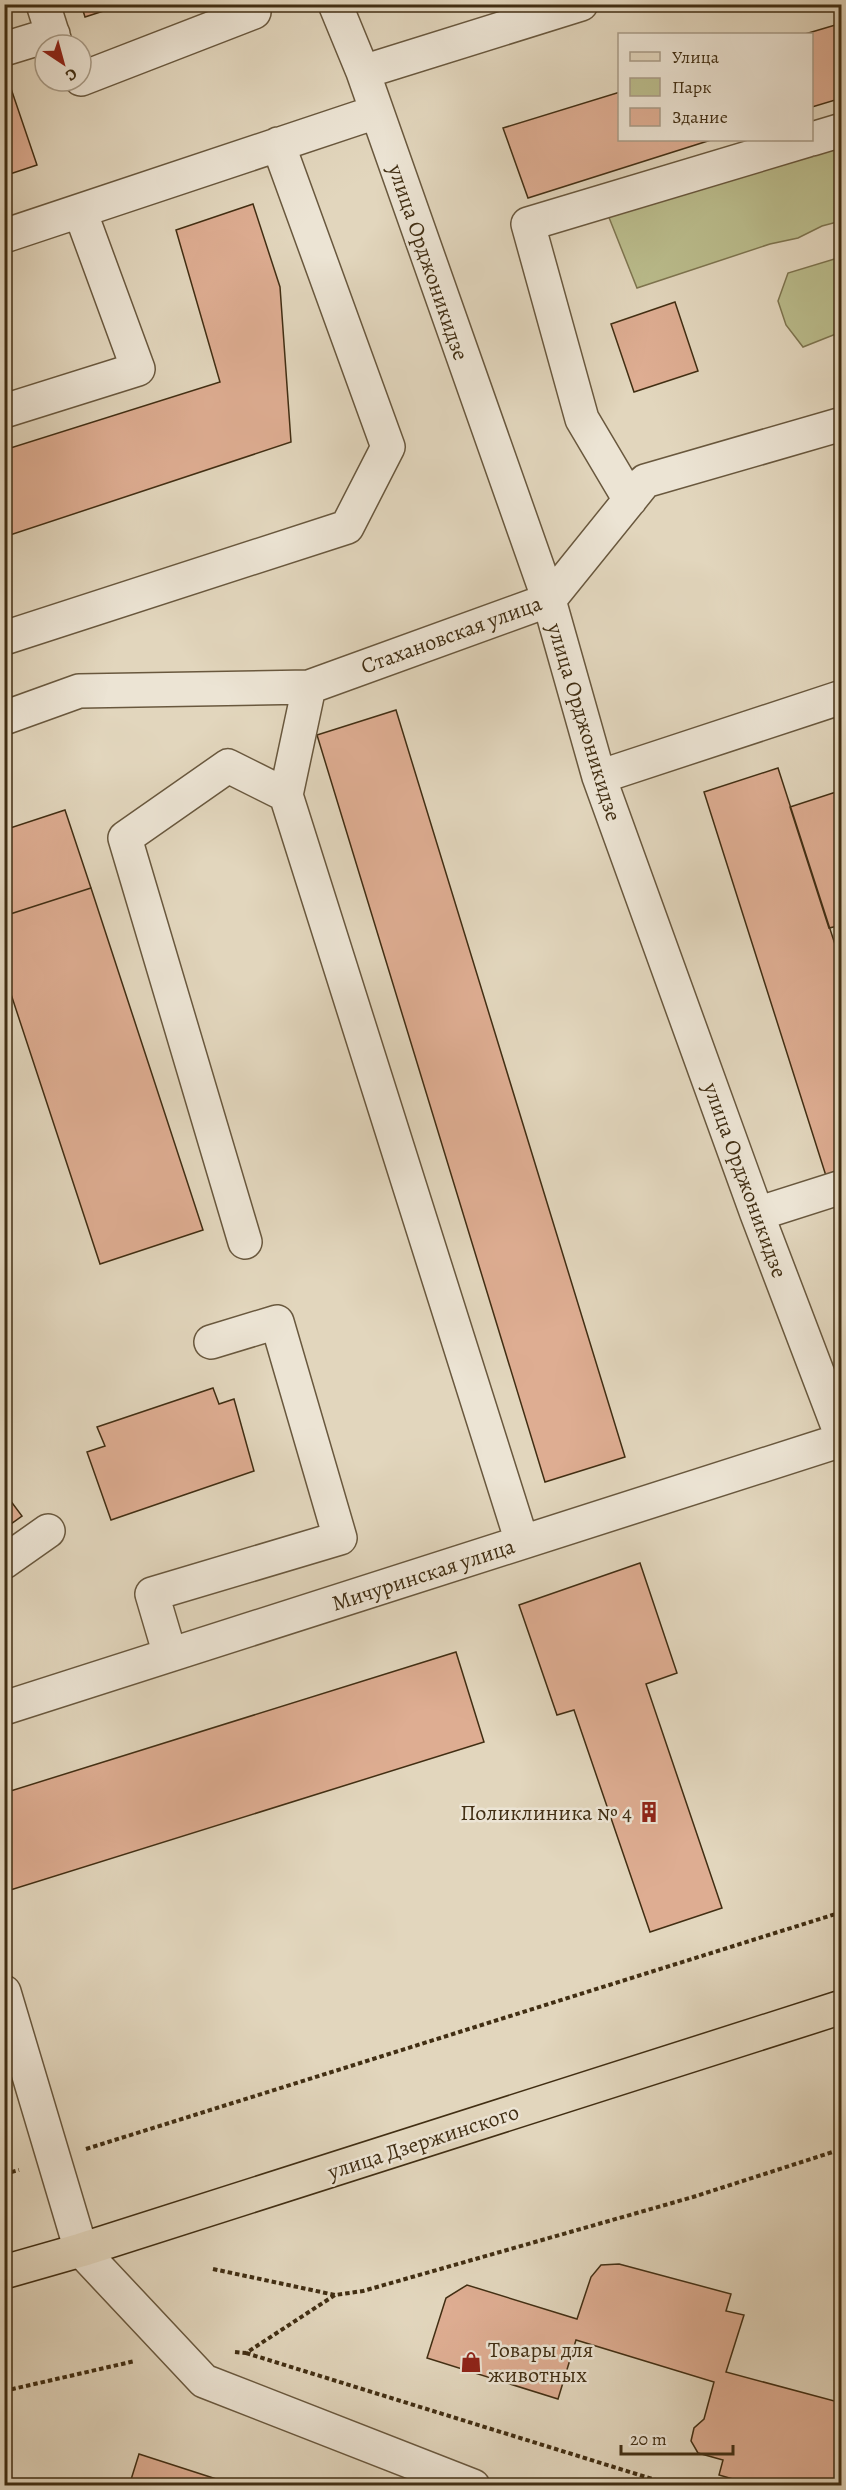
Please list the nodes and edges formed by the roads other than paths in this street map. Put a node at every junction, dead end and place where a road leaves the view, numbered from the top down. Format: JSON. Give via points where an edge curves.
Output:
{"nodes":[{"id":1,"x":252,"y":4,"type":"edge"},
{"id":2,"x":335,"y":4,"type":"edge"},
{"id":3,"x":581,"y":4,"type":"edge"},
{"id":4,"x":51,"y":28,"type":"edge"},
{"id":5,"x":4,"y":49,"type":"edge"},
{"id":6,"x":363,"y":72,"type":"junction"},
{"id":7,"x":93,"y":74,"type":"edge"},
{"id":8,"x":376,"y":112,"type":"junction"},
{"id":9,"x":842,"y":129,"type":"edge"},
{"id":10,"x":813,"y":138,"type":"edge"},
{"id":11,"x":803,"y":141,"type":"edge"},
{"id":12,"x":278,"y":144,"type":"junction"},
{"id":13,"x":80,"y":211,"type":"junction"},
{"id":14,"x":4,"y":236,"type":"edge"},
{"id":15,"x":4,"y":411,"type":"edge"},
{"id":16,"x":842,"y":424,"type":"edge"},
{"id":17,"x":630,"y":500,"type":"junction"},
{"id":18,"x":549,"y":600,"type":"junction"},
{"id":19,"x":4,"y":638,"type":"edge"},
{"id":20,"x":309,"y":687,"type":"junction"},
{"id":21,"x":842,"y":697,"type":"edge"},
{"id":22,"x":4,"y":718,"type":"edge"},
{"id":23,"x":599,"y":777,"type":"junction"},
{"id":24,"x":286,"y":795,"type":"junction"},
{"id":25,"x":842,"y":1187,"type":"edge"},
{"id":26,"x":757,"y":1214,"type":"junction"},
{"id":27,"x":245,"y":1242,"type":"dead end"},
{"id":28,"x":211,"y":1342,"type":"dead end"},
{"id":29,"x":842,"y":1438,"type":"edge"},
{"id":30,"x":48,"y":1531,"type":"dead end"},
{"id":31,"x":522,"y":1542,"type":"junction"},
{"id":32,"x":4,"y":1562,"type":"edge"},
{"id":33,"x":170,"y":1655,"type":"junction"},
{"id":34,"x":4,"y":1708,"type":"edge"},
{"id":35,"x":4,"y":1992,"type":"edge"},
{"id":36,"x":842,"y":2007,"type":"edge"},
{"id":37,"x":81,"y":2250,"type":"junction"},
{"id":38,"x":4,"y":2272,"type":"edge"},
{"id":39,"x":473,"y":2486,"type":"edge"}],
"edges":[{"from":1,"to":7,"type":"street","via":[[254,12]]},
{"from":2,"to":6,"type":"street","name":"улица Орджоникидзе"},
{"from":3,"to":6,"type":"street"},
{"from":4,"to":5,"type":"street"},
{"from":6,"to":8,"type":"street","name":"улица Орджоникидзе"},
{"from":8,"to":12,"type":"street"},
{"from":8,"to":18,"type":"street","name":"улица Орджоникидзе"},
{"from":9,"to":10,"type":"street"},
{"from":11,"to":17,"type":"street","via":[[528,224],[582,419]]},
{"from":12,"to":13,"type":"street"},
{"from":12,"to":19,"type":"street","via":[[388,447],[347,527]]},
{"from":13,"to":14,"type":"street"},
{"from":13,"to":15,"type":"street","via":[[138,369]]},
{"from":16,"to":17,"type":"street","name":"Стахановская улица","via":[[645,481]]},
{"from":17,"to":18,"type":"street","name":"Стахановская улица"},
{"from":18,"to":20,"type":"street","name":"Стахановская улица"},
{"from":18,"to":23,"type":"street","name":"улица Орджоникидзе"},
{"from":20,"to":22,"type":"street","name":"Стахановская улица","via":[[79,691]]},
{"from":20,"to":24,"type":"street"},
{"from":21,"to":23,"type":"street"},
{"from":23,"to":26,"type":"street","name":"улица Орджоникидзе"},
{"from":24,"to":27,"type":"street","via":[[228,766],[125,838]]},
{"from":24,"to":31,"type":"street"},
{"from":25,"to":26,"type":"street"},
{"from":26,"to":29,"type":"street","name":"улица Орджоникидзе"},
{"from":28,"to":33,"type":"street","via":[[277,1322],[340,1538],[152,1594]]},
{"from":29,"to":31,"type":"street","name":"Мичуринская улица"},
{"from":30,"to":32,"type":"street"},
{"from":31,"to":33,"type":"street","name":"Мичуринская улица"},
{"from":33,"to":34,"type":"street","name":"Мичуринская улица"},
{"from":35,"to":37,"type":"street"},
{"from":36,"to":37,"type":"main road","name":"улица Дзержинского"},
{"from":37,"to":38,"type":"main road","name":"улица Дзержинского"},
{"from":37,"to":39,"type":"street","via":[[204,2380]]}]}
